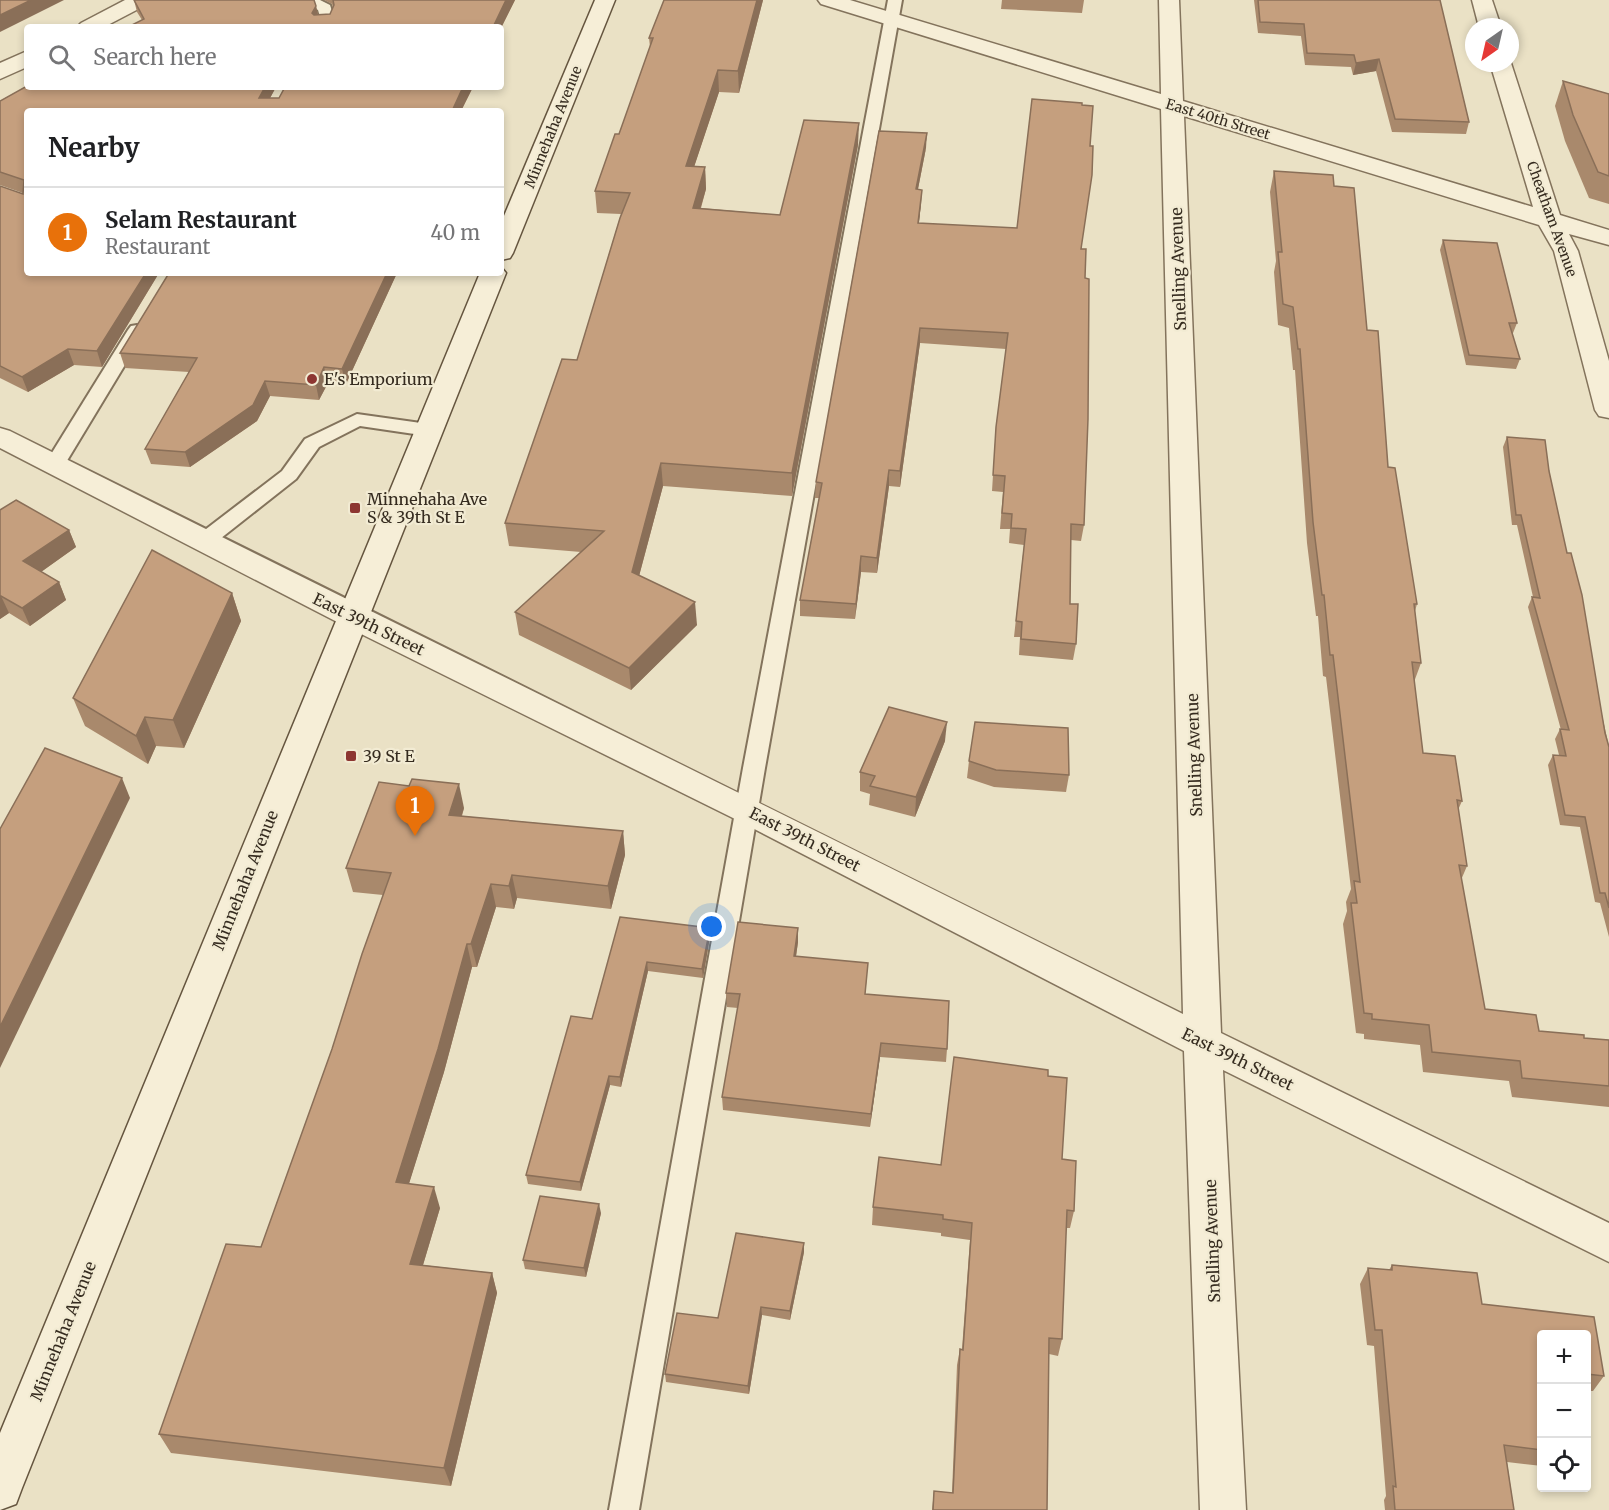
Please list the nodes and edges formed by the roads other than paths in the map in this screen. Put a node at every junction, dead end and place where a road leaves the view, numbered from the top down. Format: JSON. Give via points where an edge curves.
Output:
{"nodes":[{"id":1,"x":141,"y":0,"type":"edge"},
{"id":2,"x":309,"y":0,"type":"edge"},
{"id":3,"x":605,"y":0,"type":"edge"},
{"id":4,"x":828,"y":0,"type":"edge"},
{"id":5,"x":1170,"y":0,"type":"edge"},
{"id":6,"x":1482,"y":0,"type":"edge"},
{"id":7,"x":894,"y":10,"type":"edge"},
{"id":8,"x":1487,"y":18,"type":"edge"},
{"id":9,"x":94,"y":24,"type":"edge"},
{"id":10,"x":326,"y":24,"type":"edge"},
{"id":11,"x":24,"y":60,"type":"edge"},
{"id":12,"x":0,"y":72,"type":"edge"},
{"id":13,"x":1504,"y":72,"type":"edge"},
{"id":14,"x":1173,"y":105,"type":"junction"},
{"id":15,"x":1549,"y":220,"type":"junction"},
{"id":16,"x":1609,"y":238,"type":"edge"},
{"id":17,"x":504,"y":246,"type":"edge"},
{"id":18,"x":492,"y":276,"type":"edge"},
{"id":19,"x":147,"y":312,"type":"edge"},
{"id":20,"x":1609,"y":410,"type":"edge"},
{"id":21,"x":428,"y":430,"type":"junction"},
{"id":22,"x":2,"y":440,"type":"edge"},
{"id":23,"x":55,"y":464,"type":"junction"},
{"id":24,"x":204,"y":541,"type":"junction"},
{"id":25,"x":352,"y":616,"type":"junction"},
{"id":26,"x":747,"y":810,"type":"junction"},
{"id":27,"x":1203,"y":1042,"type":"junction"},
{"id":28,"x":1609,"y":1243,"type":"edge"},
{"id":29,"x":0,"y":1488,"type":"edge"},
{"id":30,"x":624,"y":1510,"type":"edge"},
{"id":31,"x":1223,"y":1510,"type":"edge"}],
"edges":[{"from":1,"to":9,"type":"street"},
{"from":2,"to":10,"type":"lane","via":[[325,8]]},
{"from":3,"to":17,"type":"street","name":"Minnehaha Avenue"},
{"from":4,"to":7,"type":"street","name":"East 40th Street"},
{"from":5,"to":14,"type":"street","name":"Snelling Avenue"},
{"from":6,"to":8,"type":"street"},
{"from":7,"to":14,"type":"street","name":"East 40th Street"},
{"from":7,"to":26,"type":"lane"},
{"from":11,"to":12,"type":"street"},
{"from":13,"to":15,"type":"street","name":"Cheatham Avenue"},
{"from":14,"to":15,"type":"street","name":"East 40th Street"},
{"from":14,"to":27,"type":"street","name":"Snelling Avenue"},
{"from":15,"to":16,"type":"street","name":"East 40th Street"},
{"from":15,"to":20,"type":"street","name":"Cheatham Avenue","via":[[1566,251]]},
{"from":18,"to":21,"type":"street","name":"Minnehaha Avenue"},
{"from":19,"to":23,"type":"lane"},
{"from":21,"to":24,"type":"lane","via":[[357,420],[312,442],[289,475]]},
{"from":21,"to":25,"type":"street","name":"Minnehaha Avenue"},
{"from":22,"to":23,"type":"street","name":"East 39th Street"},
{"from":23,"to":24,"type":"street","name":"East 39th Street"},
{"from":24,"to":25,"type":"street","name":"East 39th Street"},
{"from":25,"to":26,"type":"street","name":"East 39th Street"},
{"from":25,"to":29,"type":"street","name":"Minnehaha Avenue"},
{"from":26,"to":27,"type":"street","name":"East 39th Street"},
{"from":26,"to":30,"type":"lane"},
{"from":27,"to":28,"type":"street","name":"East 39th Street"},
{"from":27,"to":31,"type":"street","name":"Snelling Avenue"}]}
